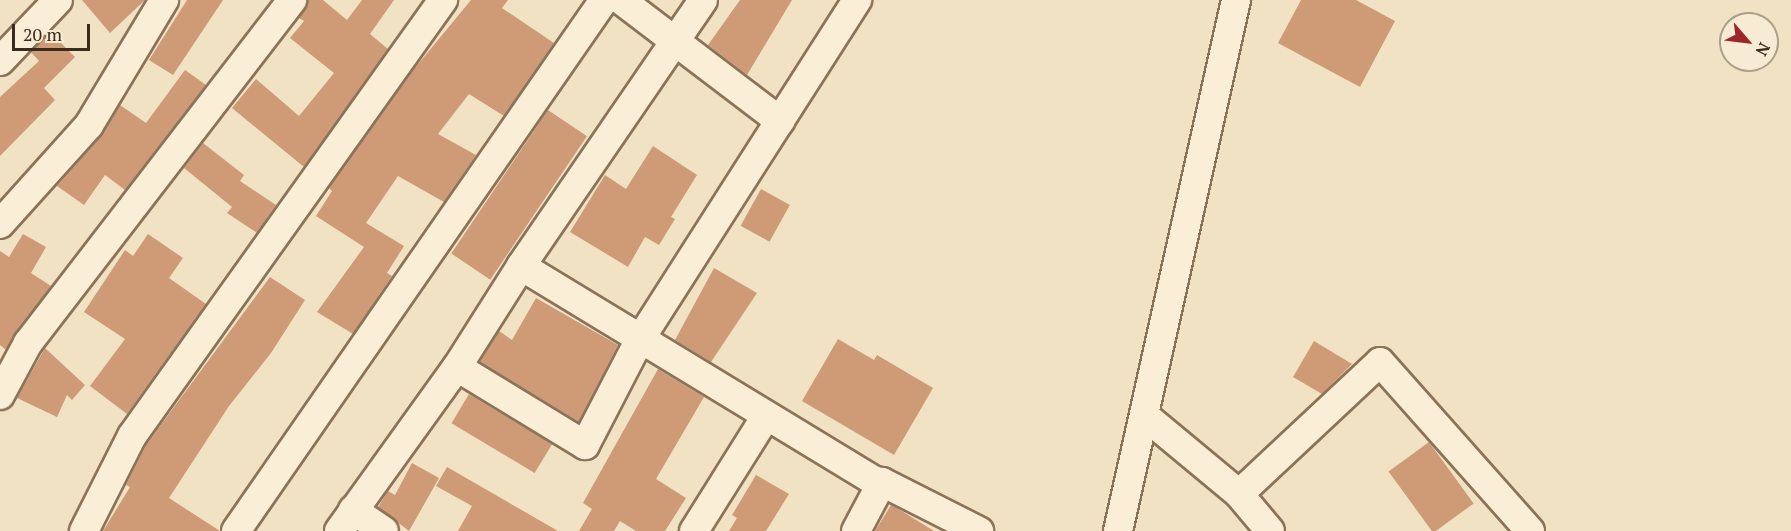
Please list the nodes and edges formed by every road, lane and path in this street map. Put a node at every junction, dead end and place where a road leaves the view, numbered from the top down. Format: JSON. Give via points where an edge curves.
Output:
{"nodes":[{"id":1,"x":58,"y":0,"type":"edge"},
{"id":2,"x":164,"y":0,"type":"edge"},
{"id":3,"x":292,"y":0,"type":"edge"},
{"id":4,"x":443,"y":0,"type":"edge"},
{"id":5,"x":604,"y":0,"type":"edge"},
{"id":6,"x":621,"y":0,"type":"edge"},
{"id":7,"x":703,"y":0,"type":"edge"},
{"id":8,"x":857,"y":0,"type":"edge"},
{"id":9,"x":1236,"y":0,"type":"edge"},
{"id":10,"x":674,"y":42,"type":"junction"},
{"id":11,"x":0,"y":61,"type":"edge"},
{"id":12,"x":780,"y":121,"type":"junction"},
{"id":13,"x":0,"y":224,"type":"edge"},
{"id":14,"x":521,"y":266,"type":"junction"},
{"id":15,"x":639,"y":341,"type":"junction"},
{"id":16,"x":457,"y":367,"type":"junction"},
{"id":17,"x":0,"y":395,"type":"edge"},
{"id":18,"x":1144,"y":415,"type":"junction"},
{"id":19,"x":765,"y":418,"type":"junction"},
{"id":20,"x":882,"y":482,"type":"junction"},
{"id":21,"x":1239,"y":494,"type":"junction"},
{"id":22,"x":346,"y":521,"type":"edge"},
{"id":23,"x":84,"y":531,"type":"edge"},
{"id":24,"x":236,"y":531,"type":"edge"},
{"id":25,"x":384,"y":531,"type":"edge"},
{"id":26,"x":694,"y":531,"type":"edge"},
{"id":27,"x":856,"y":531,"type":"edge"},
{"id":28,"x":979,"y":531,"type":"edge"},
{"id":29,"x":1118,"y":531,"type":"edge"},
{"id":30,"x":1270,"y":531,"type":"edge"},
{"id":31,"x":1530,"y":531,"type":"edge"}],
"edges":[{"from":1,"to":11,"type":"street"},
{"from":2,"to":13,"type":"street","via":[[89,125]]},
{"from":3,"to":17,"type":"street","via":[[28,343]]},
{"from":4,"to":23,"type":"street","via":[[132,436]]},
{"from":5,"to":24,"type":"street"},
{"from":6,"to":10,"type":"street"},
{"from":7,"to":10,"type":"street"},
{"from":8,"to":12,"type":"street"},
{"from":9,"to":18,"type":"street"},
{"from":10,"to":12,"type":"street"},
{"from":10,"to":14,"type":"street"},
{"from":12,"to":15,"type":"street"},
{"from":14,"to":15,"type":"street"},
{"from":14,"to":16,"type":"street"},
{"from":15,"to":16,"type":"street","via":[[585,445]]},
{"from":15,"to":19,"type":"street"},
{"from":16,"to":22,"type":"street"},
{"from":18,"to":21,"type":"street"},
{"from":18,"to":29,"type":"street"},
{"from":19,"to":20,"type":"street"},
{"from":19,"to":26,"type":"street"},
{"from":20,"to":27,"type":"street"},
{"from":20,"to":28,"type":"street"},
{"from":21,"to":30,"type":"street"},
{"from":21,"to":31,"type":"street","via":[[1380,362]]},
{"from":22,"to":25,"type":"street"}]}
